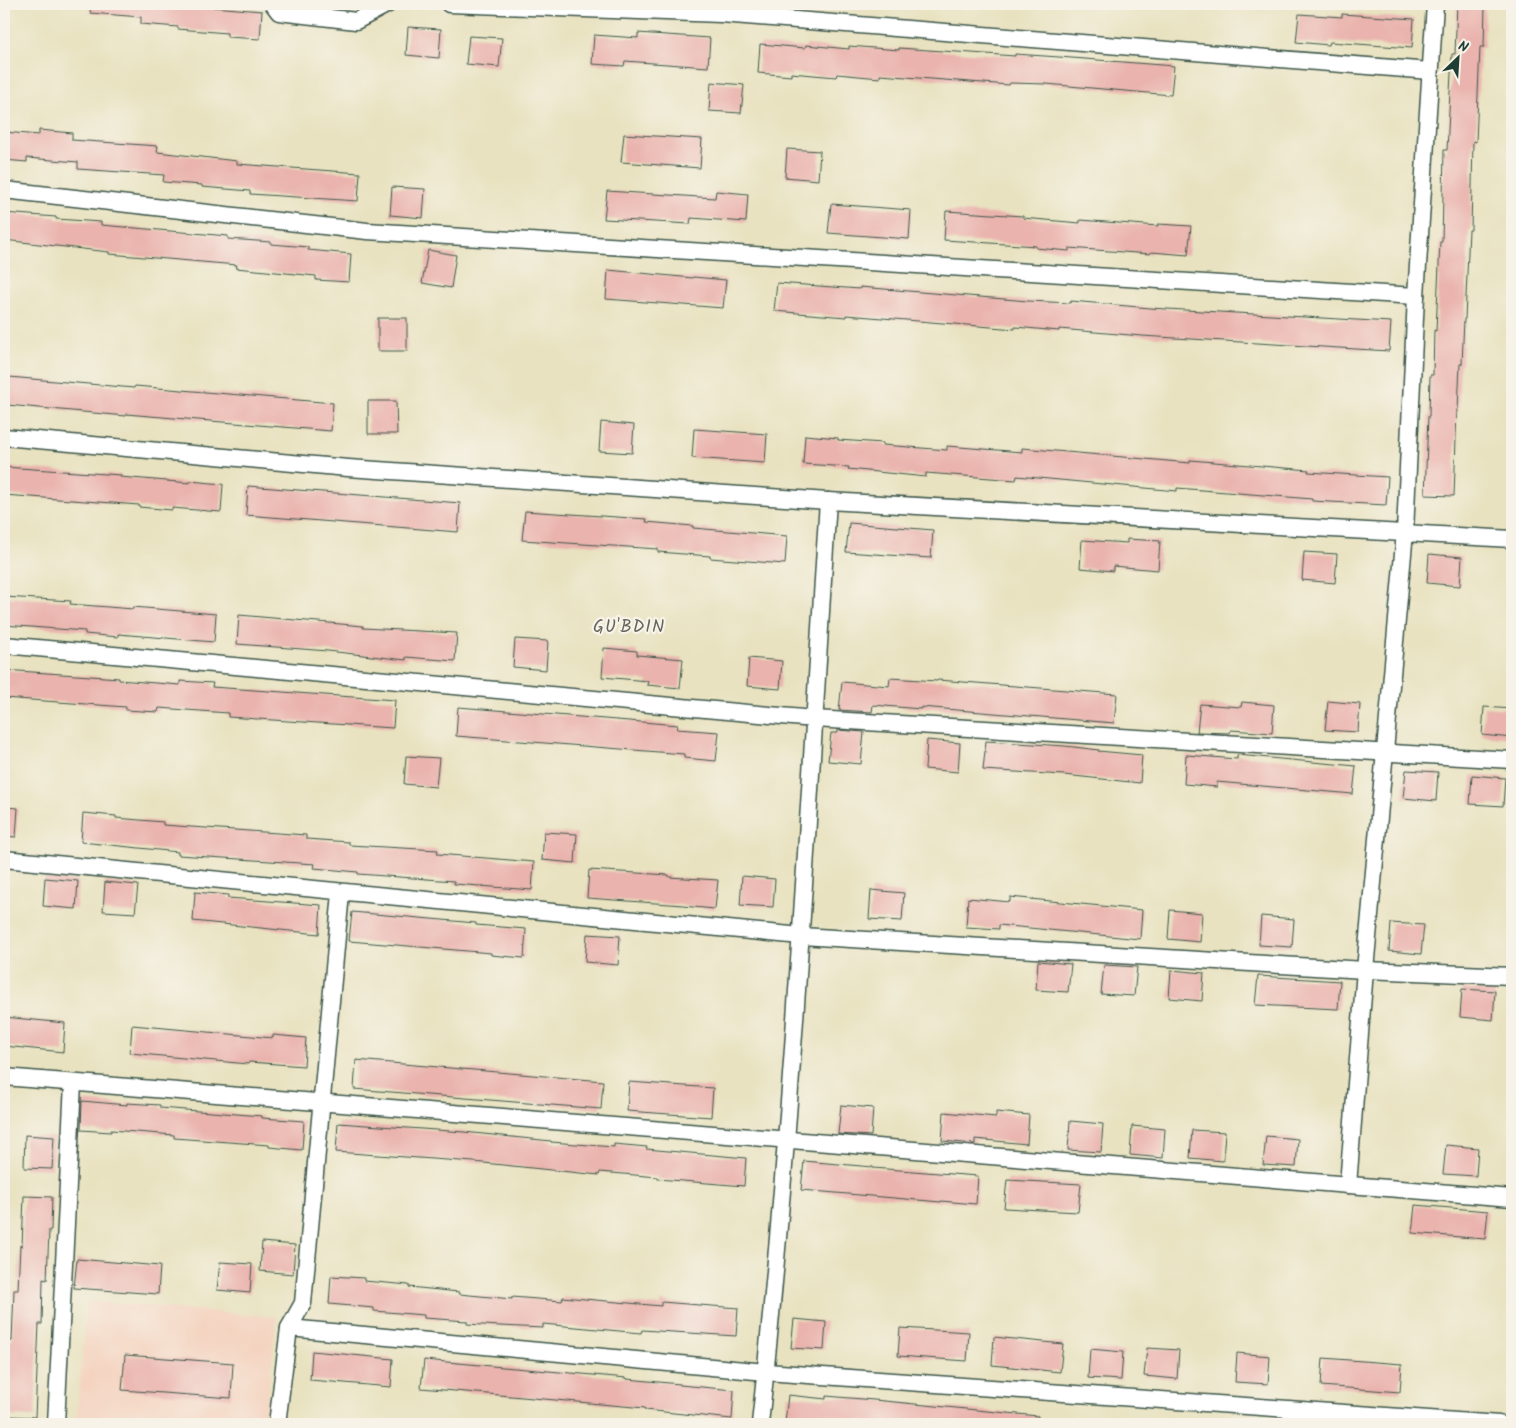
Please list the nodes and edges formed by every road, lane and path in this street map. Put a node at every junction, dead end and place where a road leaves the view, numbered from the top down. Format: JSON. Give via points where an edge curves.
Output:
{"nodes":[{"id":1,"x":273,"y":4,"type":"edge"},
{"id":2,"x":388,"y":4,"type":"edge"},
{"id":3,"x":449,"y":4,"type":"edge"},
{"id":4,"x":1435,"y":4,"type":"edge"},
{"id":5,"x":628,"y":7,"type":"edge"},
{"id":6,"x":1430,"y":71,"type":"junction"},
{"id":7,"x":4,"y":190,"type":"edge"},
{"id":8,"x":1416,"y":296,"type":"junction"},
{"id":9,"x":4,"y":437,"type":"edge"},
{"id":10,"x":828,"y":501,"type":"junction"},
{"id":11,"x":1405,"y":532,"type":"junction"},
{"id":12,"x":1512,"y":539,"type":"edge"},
{"id":13,"x":4,"y":645,"type":"edge"},
{"id":14,"x":814,"y":719,"type":"junction"},
{"id":15,"x":1384,"y":754,"type":"junction"},
{"id":16,"x":1512,"y":760,"type":"edge"},
{"id":17,"x":4,"y":859,"type":"edge"},
{"id":18,"x":341,"y":893,"type":"junction"},
{"id":19,"x":801,"y":936,"type":"junction"},
{"id":20,"x":1365,"y":970,"type":"junction"},
{"id":21,"x":1512,"y":976,"type":"edge"},
{"id":22,"x":4,"y":1077,"type":"edge"},
{"id":23,"x":73,"y":1083,"type":"junction"},
{"id":24,"x":321,"y":1103,"type":"junction"},
{"id":25,"x":786,"y":1141,"type":"junction"},
{"id":26,"x":1348,"y":1185,"type":"junction"},
{"id":27,"x":1512,"y":1198,"type":"edge"},
{"id":28,"x":288,"y":1328,"type":"junction"},
{"id":29,"x":766,"y":1372,"type":"junction"},
{"id":30,"x":56,"y":1424,"type":"edge"},
{"id":31,"x":277,"y":1424,"type":"edge"},
{"id":32,"x":760,"y":1424,"type":"edge"},
{"id":33,"x":1499,"y":1424,"type":"edge"}],
"edges":[{"from":1,"to":2,"type":"street","via":[[279,12],[356,21]]},
{"from":3,"to":5,"type":"street"},
{"from":4,"to":6,"type":"street"},
{"from":5,"to":6,"type":"street"},
{"from":6,"to":8,"type":"street"},
{"from":7,"to":8,"type":"street","via":[[367,231]]},
{"from":8,"to":11,"type":"street"},
{"from":9,"to":10,"type":"street","via":[[348,468]]},
{"from":10,"to":11,"type":"street"},
{"from":10,"to":14,"type":"street"},
{"from":11,"to":12,"type":"street"},
{"from":11,"to":15,"type":"street"},
{"from":13,"to":14,"type":"street"},
{"from":14,"to":15,"type":"street"},
{"from":14,"to":19,"type":"street"},
{"from":15,"to":16,"type":"street"},
{"from":15,"to":20,"type":"street"},
{"from":17,"to":18,"type":"street"},
{"from":18,"to":19,"type":"street"},
{"from":18,"to":24,"type":"street"},
{"from":19,"to":20,"type":"street"},
{"from":19,"to":25,"type":"street"},
{"from":20,"to":21,"type":"street"},
{"from":20,"to":26,"type":"street"},
{"from":22,"to":23,"type":"street"},
{"from":23,"to":24,"type":"street"},
{"from":23,"to":30,"type":"street"},
{"from":24,"to":25,"type":"street"},
{"from":24,"to":28,"type":"street","via":[[303,1303]]},
{"from":25,"to":26,"type":"street"},
{"from":25,"to":29,"type":"street"},
{"from":26,"to":27,"type":"street"},
{"from":28,"to":29,"type":"street"},
{"from":28,"to":31,"type":"street"},
{"from":29,"to":32,"type":"street"},
{"from":29,"to":33,"type":"street"}]}
